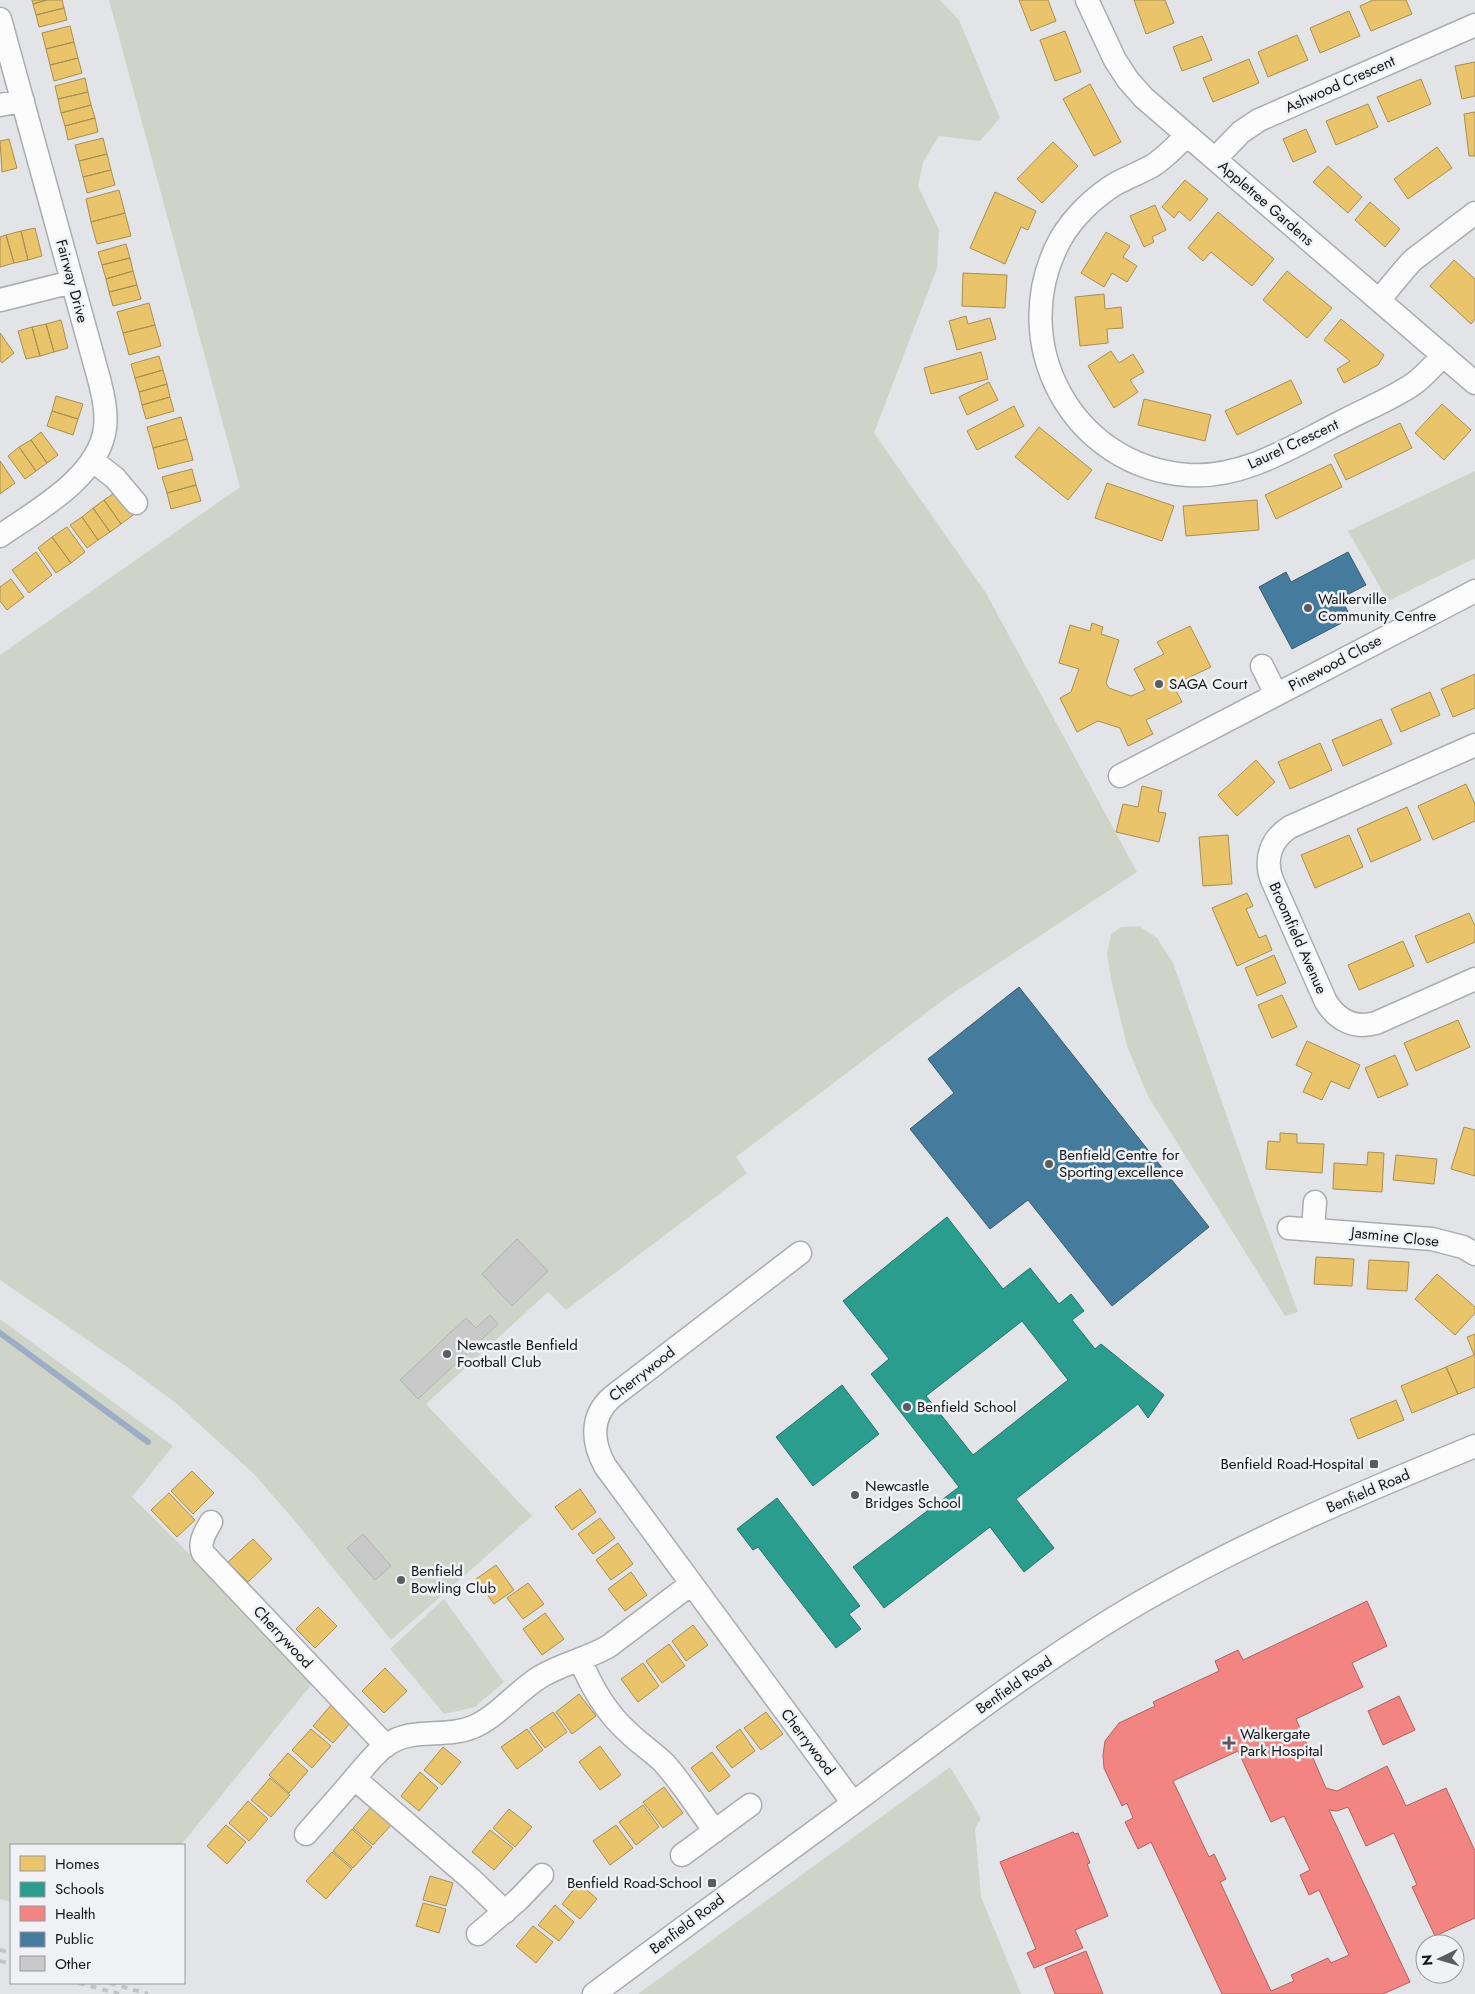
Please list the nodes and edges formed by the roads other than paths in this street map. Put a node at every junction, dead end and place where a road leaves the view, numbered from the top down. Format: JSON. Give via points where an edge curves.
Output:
{"nodes":[{"id":1,"x":1087,"y":0,"type":"edge"},
{"id":2,"x":0,"y":19,"type":"edge"},
{"id":3,"x":1475,"y":25,"type":"edge"},
{"id":4,"x":23,"y":101,"type":"junction"},
{"id":5,"x":0,"y":105,"type":"edge"},
{"id":6,"x":1187,"y":135,"type":"junction"},
{"id":7,"x":1215,"y":160,"type":"junction"},
{"id":8,"x":1475,"y":213,"type":"edge"},
{"id":9,"x":72,"y":282,"type":"junction"},
{"id":10,"x":0,"y":300,"type":"edge"},
{"id":11,"x":1379,"y":300,"type":"junction"},
{"id":12,"x":1443,"y":355,"type":"junction"},
{"id":13,"x":1472,"y":374,"type":"edge"},
{"id":14,"x":92,"y":460,"type":"junction"},
{"id":15,"x":136,"y":503,"type":"dead end"},
{"id":16,"x":0,"y":536,"type":"edge"},
{"id":17,"x":1475,"y":590,"type":"edge"},
{"id":18,"x":1262,"y":666,"type":"dead end"},
{"id":19,"x":1276,"y":694,"type":"junction"},
{"id":20,"x":1475,"y":745,"type":"edge"},
{"id":21,"x":1120,"y":776,"type":"dead end"},
{"id":22,"x":1475,"y":979,"type":"edge"},
{"id":23,"x":1314,"y":1202,"type":"dead end"},
{"id":24,"x":1289,"y":1228,"type":"dead end"},
{"id":25,"x":1313,"y":1230,"type":"junction"},
{"id":26,"x":800,"y":1253,"type":"dead end"},
{"id":27,"x":1475,"y":1254,"type":"edge"},
{"id":28,"x":1475,"y":1446,"type":"edge"},
{"id":29,"x":211,"y":1522,"type":"dead end"},
{"id":30,"x":691,"y":1584,"type":"junction"},
{"id":31,"x":580,"y":1660,"type":"junction"},
{"id":32,"x":386,"y":1746,"type":"junction"},
{"id":33,"x":355,"y":1778,"type":"junction"},
{"id":34,"x":853,"y":1803,"type":"junction"},
{"id":35,"x":750,"y":1805,"type":"dead end"},
{"id":36,"x":715,"y":1831,"type":"junction"},
{"id":37,"x":306,"y":1834,"type":"dead end"},
{"id":38,"x":682,"y":1855,"type":"dead end"},
{"id":39,"x":542,"y":1875,"type":"dead end"},
{"id":40,"x":505,"y":1912,"type":"junction"},
{"id":41,"x":478,"y":1934,"type":"dead end"},
{"id":42,"x":594,"y":1994,"type":"edge"}],
"edges":[{"from":1,"to":6,"type":"street","name":"Appletree Gardens","via":[[1128,80]]},
{"from":2,"to":4,"type":"street","name":"Fairway Drive"},
{"from":3,"to":7,"type":"street","name":"Ashwood Crescent","via":[[1259,120],[1241,132]]},
{"from":4,"to":5,"type":"street"},
{"from":4,"to":9,"type":"street","name":"Fairway Drive"},
{"from":6,"to":7,"type":"street","name":"Appletree Gardens"},
{"from":6,"to":12,"type":"street","name":"Laurel Crescent","via":[[1163,158],[1116,184],[1086,207],[1061,240],[1050,262],[1041,301],[1041,325],[1048,365],[1073,414],[1099,441],[1125,458],[1155,469],[1188,475],[1236,470],[1268,458],[1398,393],[1421,378]]},
{"from":7,"to":11,"type":"street","name":"Appletree Gardens"},
{"from":8,"to":11,"type":"street","via":[[1413,260]]},
{"from":9,"to":10,"type":"street"},
{"from":9,"to":14,"type":"street","name":"Fairway Drive","via":[[104,401],[105,430]]},
{"from":11,"to":12,"type":"street","name":"Appletree Gardens"},
{"from":12,"to":13,"type":"street","name":"Appletree Gardens"},
{"from":14,"to":15,"type":"street","via":[[116,478]]},
{"from":14,"to":16,"type":"street","name":"Fairway Drive","via":[[65,489]]},
{"from":17,"to":19,"type":"street","name":"Pinewood Close"},
{"from":18,"to":19,"type":"street","name":"Pinewood Close"},
{"from":19,"to":21,"type":"street","name":"Pinewood Close"},
{"from":20,"to":22,"type":"street","name":"Broomfield Avenue","via":[[1290,827],[1276,839],[1268,866],[1326,1002],[1347,1022],[1376,1023]]},
{"from":23,"to":25,"type":"street"},
{"from":24,"to":25,"type":"street","name":"Jasmine Close"},
{"from":25,"to":27,"type":"street","name":"Jasmine Close","via":[[1432,1239],[1464,1247]]},
{"from":26,"to":30,"type":"street","name":"Cherrywood","via":[[612,1396],[597,1417],[595,1436],[605,1466]]},
{"from":28,"to":34,"type":"street","name":"Benfield Road","via":[[1272,1533],[1137,1604],[1023,1678]]},
{"from":29,"to":32,"type":"street","name":"Cherrywood","via":[[202,1540],[203,1553]]},
{"from":30,"to":31,"type":"street","via":[[608,1646]]},
{"from":30,"to":34,"type":"street","name":"Cherrywood"},
{"from":31,"to":32,"type":"street","via":[[541,1676],[478,1725],[452,1732],[412,1734]]},
{"from":31,"to":36,"type":"street","via":[[610,1713],[674,1774]]},
{"from":32,"to":33,"type":"street"},
{"from":33,"to":37,"type":"street"},
{"from":33,"to":40,"type":"street"},
{"from":34,"to":42,"type":"street","name":"Benfield Road"},
{"from":35,"to":36,"type":"street"},
{"from":36,"to":38,"type":"street"},
{"from":39,"to":40,"type":"street"},
{"from":40,"to":41,"type":"street"}]}
